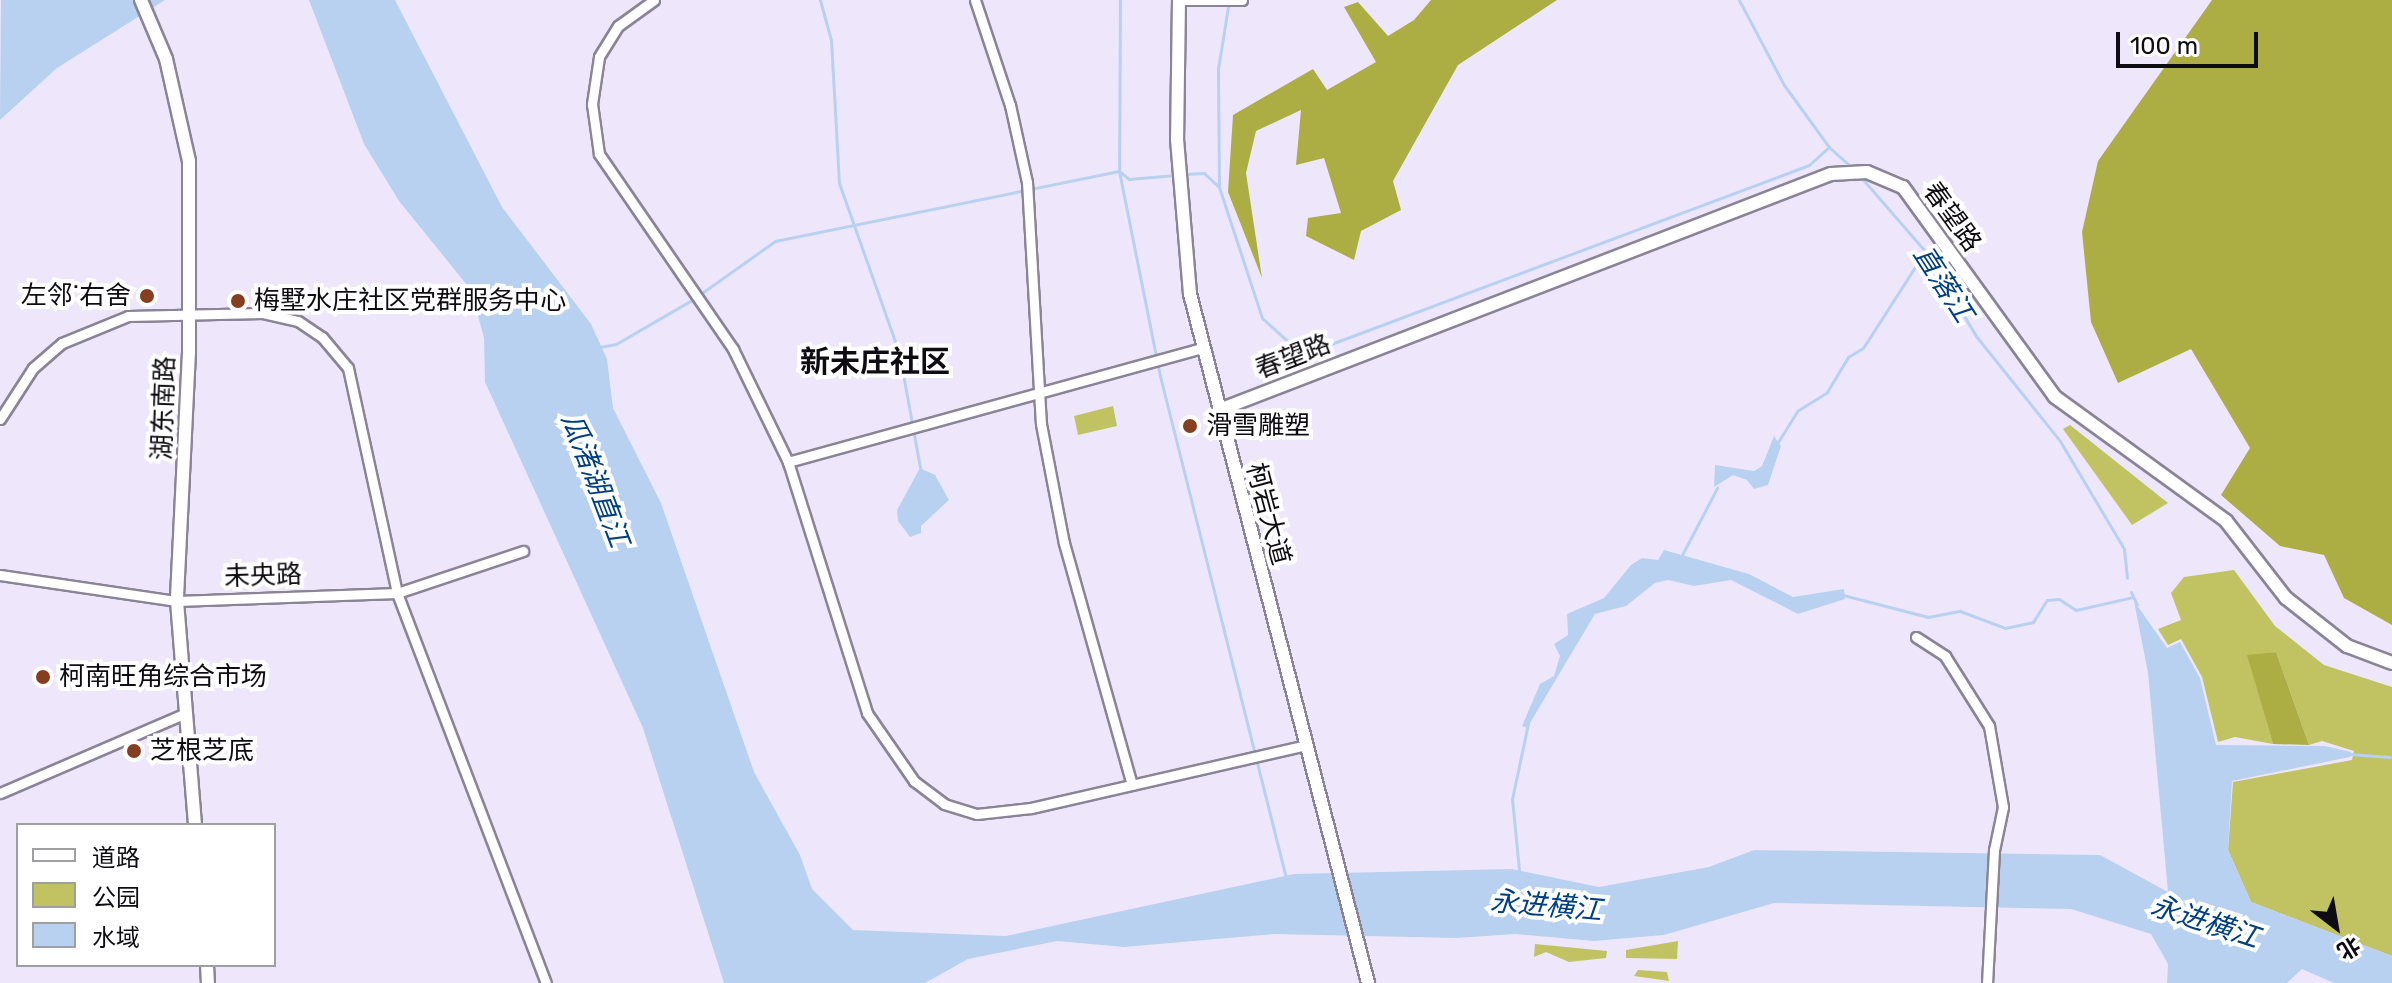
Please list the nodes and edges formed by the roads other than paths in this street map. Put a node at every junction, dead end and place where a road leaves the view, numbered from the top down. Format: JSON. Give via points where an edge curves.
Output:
{"nodes":[{"id":1,"x":141,"y":0,"type":"edge"},
{"id":2,"x":654,"y":0,"type":"edge"},
{"id":3,"x":975,"y":0,"type":"edge"},
{"id":4,"x":1179,"y":0,"type":"edge"},
{"id":5,"x":1224,"y":0,"type":"edge"},
{"id":6,"x":1240,"y":0,"type":"edge"},
{"id":7,"x":189,"y":314,"type":"junction"},
{"id":8,"x":1203,"y":348,"type":"junction"},
{"id":9,"x":1039,"y":393,"type":"junction"},
{"id":10,"x":1219,"y":410,"type":"junction"},
{"id":11,"x":0,"y":419,"type":"edge"},
{"id":12,"x":788,"y":462,"type":"junction"},
{"id":13,"x":523,"y":551,"type":"dead end"},
{"id":14,"x":0,"y":575,"type":"edge"},
{"id":15,"x":397,"y":593,"type":"junction"},
{"id":16,"x":177,"y":601,"type":"junction"},
{"id":17,"x":1916,"y":637,"type":"dead end"},
{"id":18,"x":2392,"y":663,"type":"edge"},
{"id":19,"x":186,"y":713,"type":"junction"},
{"id":20,"x":1306,"y":745,"type":"junction"},
{"id":21,"x":1132,"y":785,"type":"junction"},
{"id":22,"x":0,"y":793,"type":"edge"},
{"id":23,"x":195,"y":823,"type":"edge"},
{"id":24,"x":546,"y":983,"type":"edge"},
{"id":25,"x":1368,"y":983,"type":"edge"},
{"id":26,"x":1987,"y":983,"type":"edge"}],
"edges":[{"from":1,"to":7,"type":"street","name":"湖东南路","via":[[179,104],[189,161]]},
{"from":2,"to":12,"type":"street","via":[[618,26],[599,57],[592,104],[599,154],[733,349]]},
{"from":3,"to":9,"type":"street","via":[[1010,105],[1027,182]]},
{"from":4,"to":5,"type":"street"},
{"from":4,"to":8,"type":"street","name":"柯岩大道","via":[[1180,203],[1190,294]]},
{"from":5,"to":6,"type":"street"},
{"from":7,"to":11,"type":"street","via":[[128,316],[81,332],[33,368]]},
{"from":7,"to":15,"type":"street","via":[[263,313],[298,321],[322,337],[348,368]]},
{"from":7,"to":16,"type":"street","name":"湖东南路"},
{"from":8,"to":9,"type":"street"},
{"from":8,"to":10,"type":"street","name":"柯岩大道"},
{"from":9,"to":12,"type":"street"},
{"from":9,"to":21,"type":"street","via":[[1064,543]]},
{"from":10,"to":18,"type":"street","name":"春望路","via":[[1818,179],[1864,172],[1903,187],[2055,397],[2226,521],[2286,598],[2347,646]]},
{"from":10,"to":20,"type":"street","name":"柯岩大道"},
{"from":12,"to":21,"type":"street","via":[[867,713],[914,781],[944,804],[977,814]]},
{"from":13,"to":15,"type":"street","name":"未央路"},
{"from":14,"to":16,"type":"street","name":"未央路"},
{"from":15,"to":16,"type":"street","name":"未央路"},
{"from":15,"to":24,"type":"street"},
{"from":16,"to":19,"type":"street","name":"湖东南路"},
{"from":17,"to":26,"type":"street","via":[[1954,667],[1989,726],[2003,807],[1994,850]]},
{"from":19,"to":22,"type":"street"},
{"from":19,"to":23,"type":"street","name":"湖东南路"},
{"from":20,"to":21,"type":"street"},
{"from":20,"to":25,"type":"street","name":"柯岩大道"}]}
